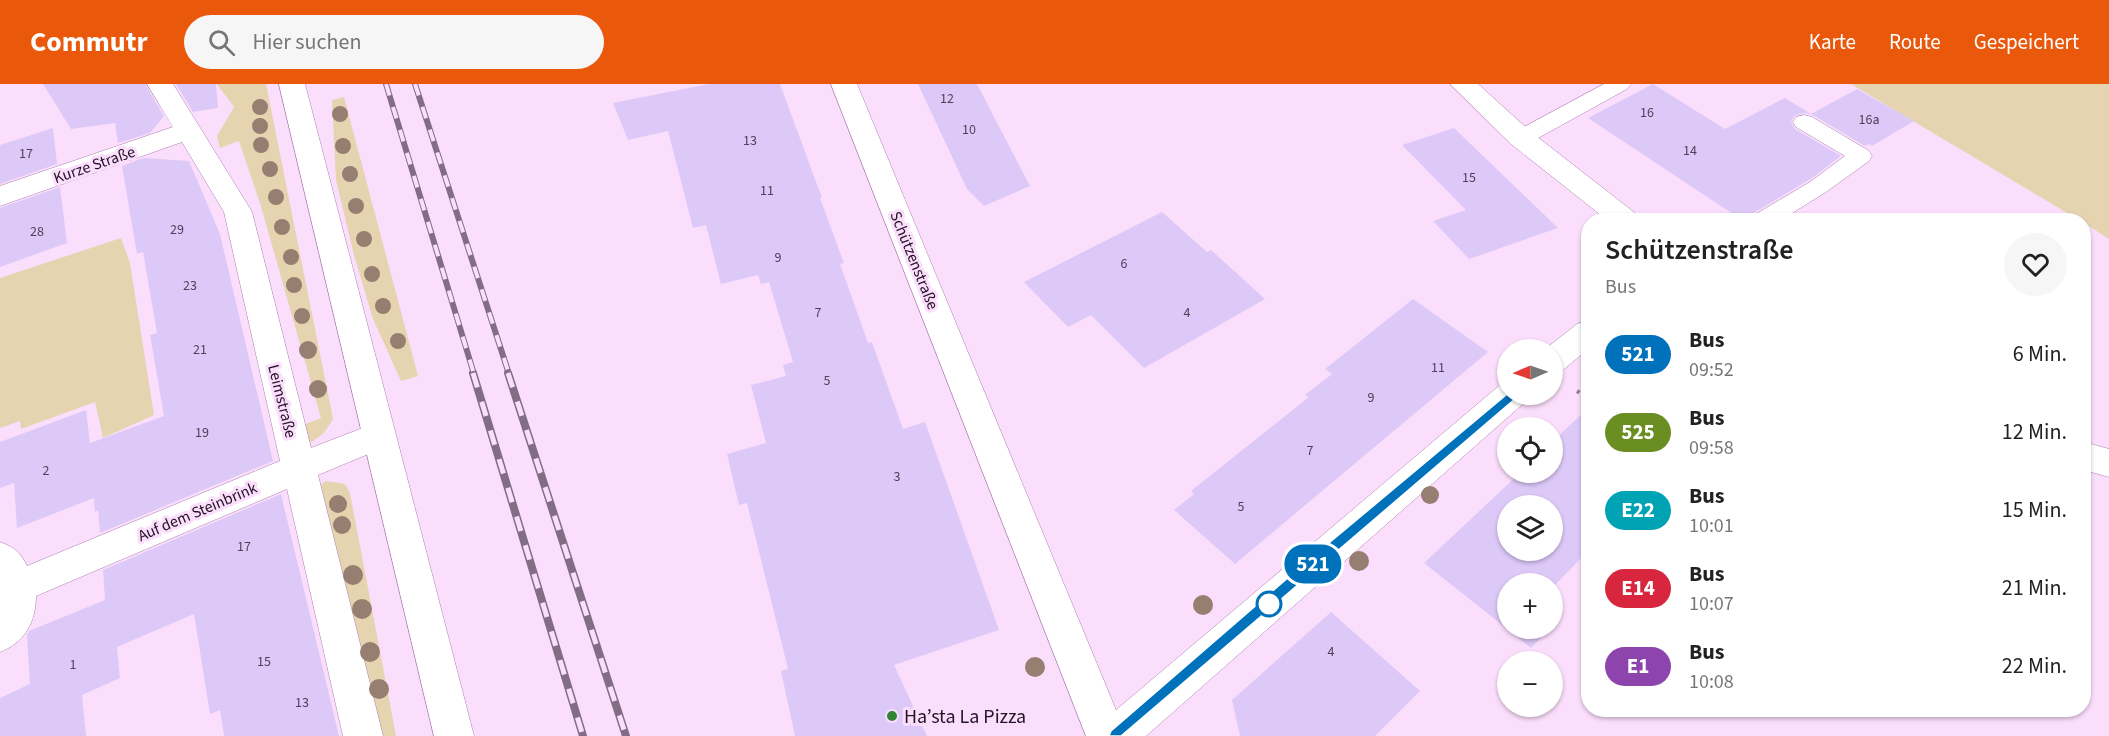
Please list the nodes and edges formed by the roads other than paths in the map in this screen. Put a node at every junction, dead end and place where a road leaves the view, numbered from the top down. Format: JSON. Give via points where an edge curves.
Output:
{"nodes":[{"id":1,"x":160,"y":84,"type":"edge"},
{"id":2,"x":292,"y":84,"type":"edge"},
{"id":3,"x":844,"y":84,"type":"edge"},
{"id":4,"x":1463,"y":84,"type":"edge"},
{"id":5,"x":1620,"y":84,"type":"edge"},
{"id":6,"x":1804,"y":122,"type":"dead end"},
{"id":7,"x":188,"y":131,"type":"junction"},
{"id":8,"x":1521,"y":138,"type":"junction"},
{"id":9,"x":0,"y":196,"type":"edge"},
{"id":10,"x":1616,"y":213,"type":"edge"},
{"id":11,"x":1775,"y":213,"type":"edge"},
{"id":12,"x":1581,"y":338,"type":"edge"},
{"id":13,"x":1563,"y":352,"type":"edge"},
{"id":14,"x":1499,"y":405,"type":"edge"},
{"id":15,"x":378,"y":435,"type":"junction"},
{"id":16,"x":2091,"y":458,"type":"edge"},
{"id":17,"x":2109,"y":463,"type":"edge"},
{"id":18,"x":299,"y":467,"type":"junction"},
{"id":19,"x":9,"y":573,"type":"edge"},
{"id":20,"x":0,"y":635,"type":"edge"},
{"id":21,"x":363,"y":736,"type":"edge"},
{"id":22,"x":454,"y":736,"type":"edge"},
{"id":23,"x":1106,"y":736,"type":"edge"},
{"id":24,"x":1116,"y":736,"type":"edge"}],
"edges":[{"from":1,"to":7,"type":"street","name":"Leimstraße"},
{"from":2,"to":15,"type":"street"},
{"from":3,"to":23,"type":"street","name":"Schützenstraße"},
{"from":4,"to":8,"type":"street"},
{"from":5,"to":8,"type":"lane"},
{"from":6,"to":11,"type":"lane","via":[[1861,156]]},
{"from":7,"to":9,"type":"street","name":"Kurze Straße"},
{"from":7,"to":18,"type":"street","name":"Leimstraße","via":[[238,212]]},
{"from":8,"to":10,"type":"street"},
{"from":12,"to":13,"type":"street"},
{"from":14,"to":24,"type":"street"},
{"from":15,"to":18,"type":"street","name":"Auf dem Steinbrink"},
{"from":15,"to":22,"type":"street"},
{"from":16,"to":17,"type":"street"},
{"from":18,"to":19,"type":"street","name":"Auf dem Steinbrink"},
{"from":18,"to":21,"type":"street","name":"Leimstraße"},
{"from":19,"to":20,"type":"street","name":"Auf dem Steinbrink","via":[[14,620]]}]}
